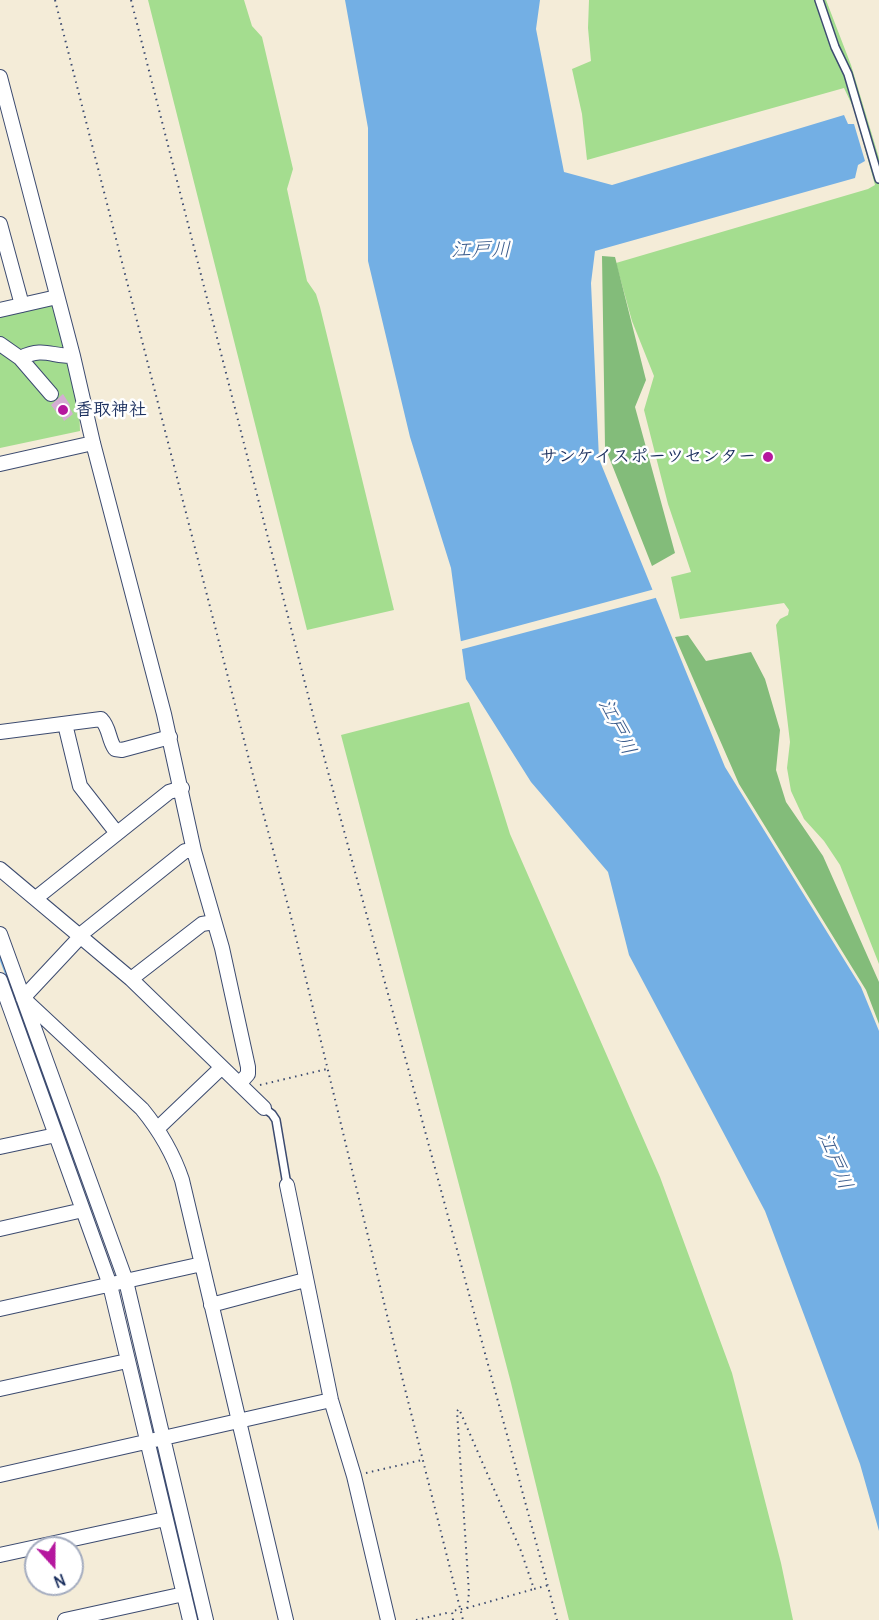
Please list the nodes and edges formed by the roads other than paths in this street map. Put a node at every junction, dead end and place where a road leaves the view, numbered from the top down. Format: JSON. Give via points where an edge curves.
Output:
{"nodes":[{"id":1,"x":819,"y":0,"type":"edge"},
{"id":2,"x":0,"y":76,"type":"edge"},
{"id":3,"x":879,"y":179,"type":"edge"},
{"id":4,"x":0,"y":224,"type":"edge"},
{"id":5,"x":57,"y":297,"type":"junction"},
{"id":6,"x":22,"y":305,"type":"junction"},
{"id":7,"x":0,"y":310,"type":"edge"},
{"id":8,"x":0,"y":344,"type":"edge"},
{"id":9,"x":73,"y":356,"type":"junction"},
{"id":10,"x":20,"y":357,"type":"junction"},
{"id":11,"x":51,"y":394,"type":"dead end"},
{"id":12,"x":93,"y":443,"type":"junction"},
{"id":13,"x":0,"y":464,"type":"edge"},
{"id":14,"x":65,"y":723,"type":"junction"},
{"id":15,"x":0,"y":732,"type":"edge"},
{"id":16,"x":170,"y":737,"type":"junction"},
{"id":17,"x":182,"y":789,"type":"junction"},
{"id":18,"x":116,"y":832,"type":"junction"},
{"id":19,"x":194,"y":851,"type":"junction"},
{"id":20,"x":0,"y":868,"type":"edge"},
{"id":21,"x":36,"y":898,"type":"junction"},
{"id":22,"x":214,"y":922,"type":"junction"},
{"id":23,"x":0,"y":934,"type":"edge"},
{"id":24,"x":80,"y":936,"type":"junction"},
{"id":25,"x":131,"y":979,"type":"junction"},
{"id":26,"x":0,"y":980,"type":"edge"},
{"id":27,"x":23,"y":1000,"type":"junction"},
{"id":28,"x":5,"y":1010,"type":"edge"},
{"id":29,"x":221,"y":1068,"type":"junction"},
{"id":30,"x":244,"y":1088,"type":"junction"},
{"id":31,"x":264,"y":1108,"type":"joint"},
{"id":32,"x":158,"y":1128,"type":"junction"},
{"id":33,"x":56,"y":1135,"type":"junction"},
{"id":34,"x":0,"y":1147,"type":"edge"},
{"id":35,"x":286,"y":1185,"type":"joint"},
{"id":36,"x":83,"y":1210,"type":"junction"},
{"id":37,"x":0,"y":1228,"type":"edge"},
{"id":38,"x":202,"y":1264,"type":"junction"},
{"id":39,"x":305,"y":1280,"type":"junction"},
{"id":40,"x":126,"y":1281,"type":"junction"},
{"id":41,"x":110,"y":1284,"type":"junction"},
{"id":42,"x":211,"y":1305,"type":"junction"},
{"id":43,"x":0,"y":1309,"type":"edge"},
{"id":44,"x":128,"y":1361,"type":"junction"},
{"id":45,"x":0,"y":1389,"type":"edge"},
{"id":46,"x":331,"y":1400,"type":"junction"},
{"id":47,"x":239,"y":1421,"type":"junction"},
{"id":48,"x":163,"y":1438,"type":"junction"},
{"id":49,"x":147,"y":1442,"type":"junction"},
{"id":50,"x":0,"y":1475,"type":"edge"},
{"id":51,"x":165,"y":1519,"type":"junction"},
{"id":52,"x":0,"y":1555,"type":"edge"},
{"id":53,"x":184,"y":1594,"type":"junction"},
{"id":54,"x":65,"y":1620,"type":"edge"},
{"id":55,"x":190,"y":1620,"type":"edge"},
{"id":56,"x":206,"y":1620,"type":"edge"},
{"id":57,"x":286,"y":1620,"type":"edge"},
{"id":58,"x":388,"y":1620,"type":"edge"}],
"edges":[{"from":1,"to":3,"type":"lane","via":[[848,74]]},
{"from":2,"to":5,"type":"street"},
{"from":4,"to":6,"type":"street"},
{"from":5,"to":6,"type":"street"},
{"from":5,"to":9,"type":"street"},
{"from":6,"to":7,"type":"street"},
{"from":8,"to":10,"type":"street"},
{"from":9,"to":10,"type":"street","via":[[46,351]]},
{"from":9,"to":12,"type":"street"},
{"from":10,"to":11,"type":"street"},
{"from":12,"to":13,"type":"street"},
{"from":12,"to":16,"type":"street"},
{"from":14,"to":15,"type":"street"},
{"from":14,"to":16,"type":"street","via":[[101,719],[115,749],[122,750]]},
{"from":14,"to":18,"type":"street","via":[[80,786]]},
{"from":16,"to":17,"type":"street"},
{"from":17,"to":18,"type":"street","via":[[169,792]]},
{"from":17,"to":19,"type":"street"},
{"from":18,"to":21,"type":"street"},
{"from":19,"to":22,"type":"street"},
{"from":19,"to":24,"type":"street","via":[[185,851]]},
{"from":20,"to":21,"type":"street"},
{"from":21,"to":24,"type":"street"},
{"from":22,"to":25,"type":"street","via":[[202,924]]},
{"from":22,"to":30,"type":"street","via":[[248,1067]]},
{"from":23,"to":27,"type":"street"},
{"from":24,"to":25,"type":"street"},
{"from":24,"to":27,"type":"street"},
{"from":25,"to":29,"type":"street"},
{"from":26,"to":28,"type":"street"},
{"from":27,"to":28,"type":"street"},
{"from":27,"to":32,"type":"street","via":[[108,1076]]},
{"from":27,"to":40,"type":"street"},
{"from":28,"to":33,"type":"street"},
{"from":29,"to":30,"type":"street"},
{"from":29,"to":32,"type":"street"},
{"from":30,"to":31,"type":"street"},
{"from":31,"to":35,"type":"lane","via":[[276,1120]]},
{"from":32,"to":38,"type":"street","via":[[182,1180]]},
{"from":33,"to":34,"type":"street"},
{"from":33,"to":36,"type":"street"},
{"from":35,"to":39,"type":"street"},
{"from":36,"to":37,"type":"street"},
{"from":36,"to":41,"type":"street"},
{"from":38,"to":40,"type":"street"},
{"from":38,"to":42,"type":"street"},
{"from":39,"to":42,"type":"street"},
{"from":39,"to":46,"type":"street"},
{"from":40,"to":41,"type":"street"},
{"from":40,"to":48,"type":"street"},
{"from":41,"to":43,"type":"street"},
{"from":41,"to":44,"type":"street"},
{"from":42,"to":47,"type":"street"},
{"from":44,"to":45,"type":"street"},
{"from":44,"to":49,"type":"street"},
{"from":46,"to":47,"type":"street"},
{"from":46,"to":58,"type":"street","via":[[354,1476]]},
{"from":47,"to":48,"type":"street"},
{"from":47,"to":57,"type":"street"},
{"from":48,"to":49,"type":"street"},
{"from":48,"to":56,"type":"street"},
{"from":49,"to":50,"type":"street"},
{"from":49,"to":51,"type":"street"},
{"from":51,"to":52,"type":"street"},
{"from":51,"to":53,"type":"street"},
{"from":53,"to":54,"type":"street"},
{"from":53,"to":55,"type":"street"}]}
